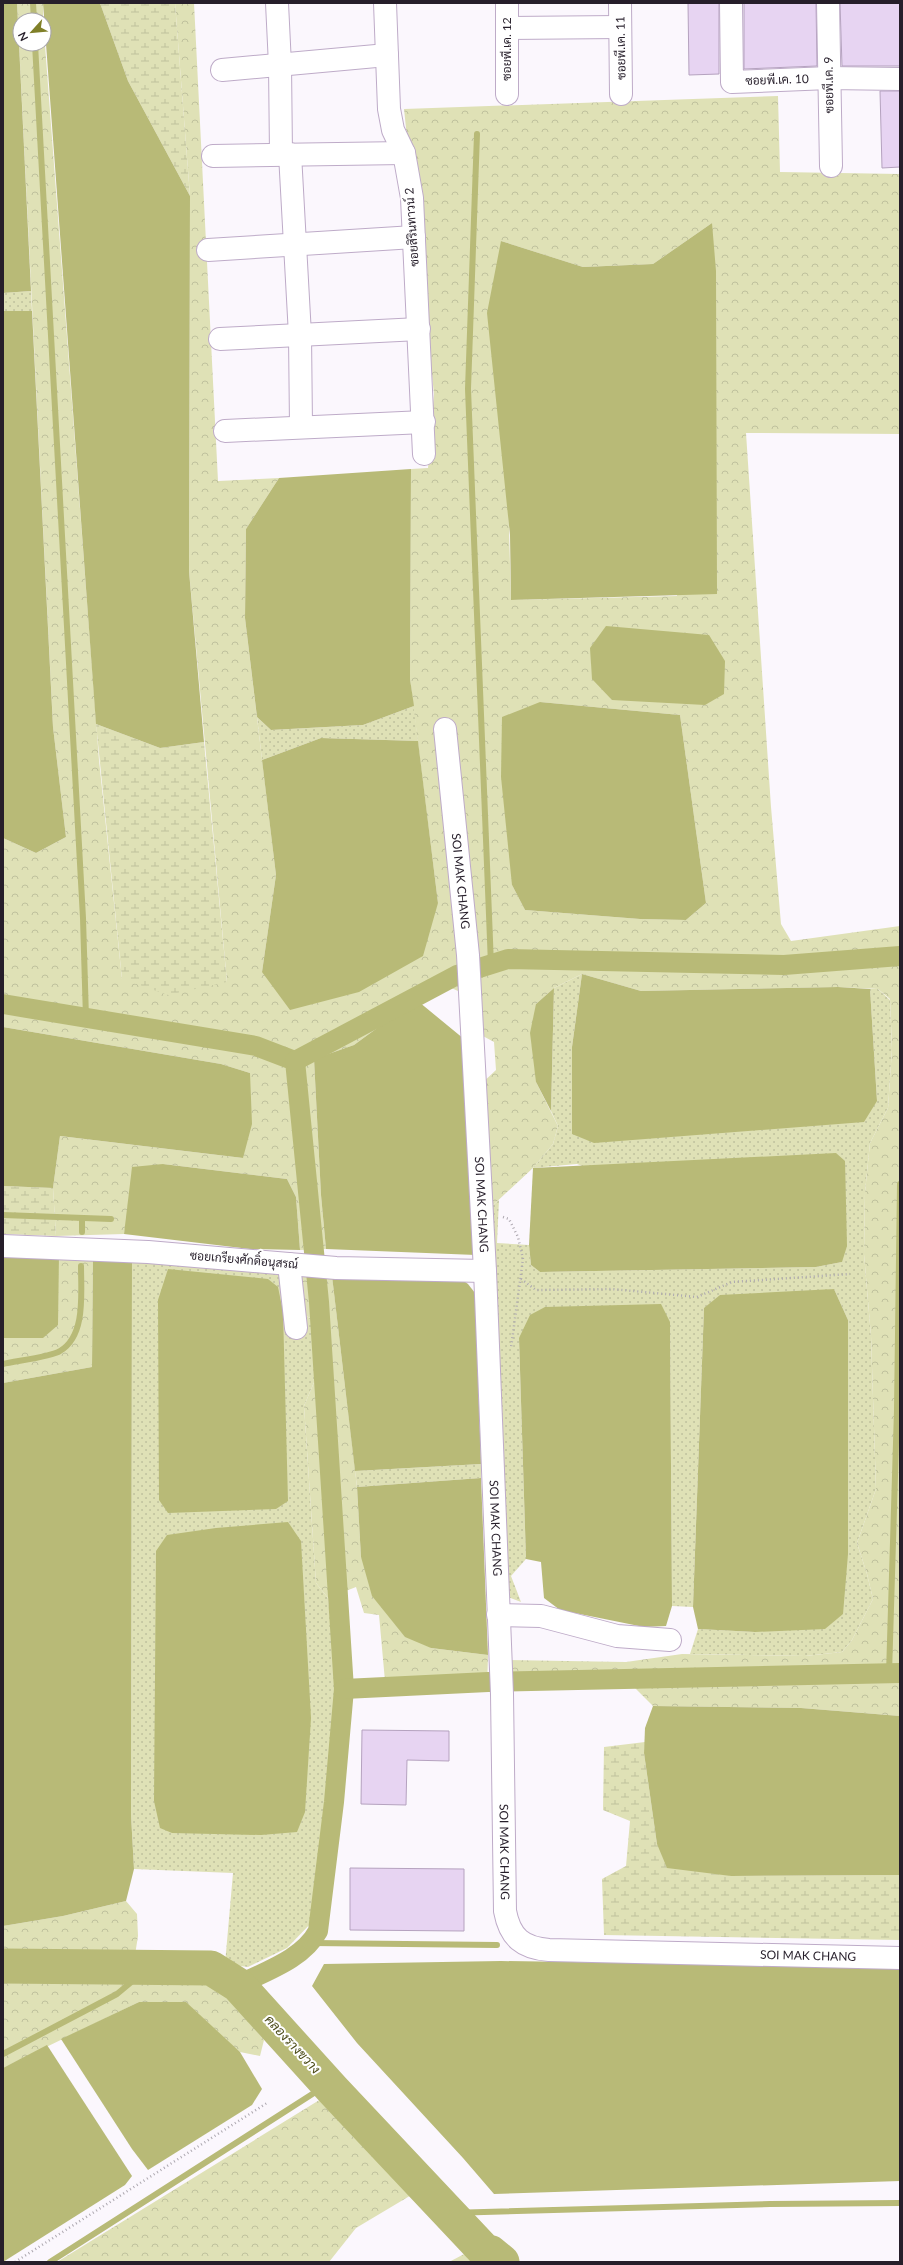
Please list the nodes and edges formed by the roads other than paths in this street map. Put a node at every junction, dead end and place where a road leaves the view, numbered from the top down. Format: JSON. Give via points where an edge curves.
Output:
{"nodes":[{"id":1,"x":277,"y":3,"type":"edge"},
{"id":2,"x":385,"y":3,"type":"edge"},
{"id":3,"x":507,"y":3,"type":"edge"},
{"id":4,"x":620,"y":3,"type":"edge"},
{"id":5,"x":731,"y":3,"type":"edge"},
{"id":6,"x":828,"y":3,"type":"edge"},
{"id":7,"x":620,"y":27,"type":"junction"},
{"id":8,"x":507,"y":28,"type":"junction"},
{"id":9,"x":387,"y":55,"type":"junction"},
{"id":10,"x":280,"y":65,"type":"junction"},
{"id":11,"x":222,"y":70,"type":"dead end"},
{"id":12,"x":829,"y":78,"type":"junction"},
{"id":13,"x":900,"y":78,"type":"edge"},
{"id":14,"x":508,"y":94,"type":"dead end"},
{"id":15,"x":621,"y":94,"type":"dead end"},
{"id":16,"x":404,"y":153,"type":"junction"},
{"id":17,"x":286,"y":154,"type":"junction"},
{"id":18,"x":213,"y":156,"type":"dead end"},
{"id":19,"x":832,"y":166,"type":"dead end"},
{"id":20,"x":414,"y":237,"type":"junction"},
{"id":21,"x":294,"y":244,"type":"junction"},
{"id":22,"x":208,"y":250,"type":"dead end"},
{"id":23,"x":419,"y":329,"type":"junction"},
{"id":24,"x":300,"y":335,"type":"junction"},
{"id":25,"x":220,"y":339,"type":"dead end"},
{"id":26,"x":424,"y":422,"type":"junction"},
{"id":27,"x":300,"y":426,"type":"junction"},
{"id":28,"x":225,"y":431,"type":"dead end"},
{"id":29,"x":424,"y":454,"type":"dead end"},
{"id":30,"x":445,"y":730,"type":"dead end"},
{"id":31,"x":3,"y":1246,"type":"edge"},
{"id":32,"x":295,"y":1264,"type":"junction"},
{"id":33,"x":485,"y":1271,"type":"junction"},
{"id":34,"x":296,"y":1328,"type":"dead end"},
{"id":35,"x":498,"y":1615,"type":"junction"},
{"id":36,"x":670,"y":1640,"type":"dead end"},
{"id":37,"x":900,"y":1958,"type":"edge"}],
"edges":[{"from":1,"to":10,"type":"street"},
{"from":2,"to":9,"type":"street","name":"ซอยสิรินทาวน์ 2"},
{"from":3,"to":8,"type":"street","name":"ซอยพี.เค. 12"},
{"from":4,"to":7,"type":"street","name":"ซอยพี.เค. 11"},
{"from":5,"to":12,"type":"street","name":"ซอยพี.เค. 10","via":[[732,82]]},
{"from":6,"to":12,"type":"street","name":"ซอยพี.เค. 9"},
{"from":7,"to":8,"type":"street"},
{"from":7,"to":15,"type":"street","name":"ซอยพี.เค. 11"},
{"from":8,"to":14,"type":"street","name":"ซอยพี.เค. 12"},
{"from":9,"to":10,"type":"street"},
{"from":9,"to":16,"type":"street","name":"ซอยสิรินทาวน์ 2","via":[[389,109],[393,130]]},
{"from":10,"to":11,"type":"street"},
{"from":10,"to":17,"type":"street"},
{"from":12,"to":13,"type":"street","name":"ซอยพี.เค. 10"},
{"from":12,"to":19,"type":"street","name":"ซอยพี.เค. 9"},
{"from":16,"to":17,"type":"street"},
{"from":16,"to":20,"type":"street","name":"ซอยสิรินทาวน์ 2","via":[[412,198]]},
{"from":17,"to":18,"type":"street"},
{"from":17,"to":21,"type":"street"},
{"from":20,"to":21,"type":"street"},
{"from":20,"to":23,"type":"street","name":"ซอยสิรินทาวน์ 2"},
{"from":21,"to":22,"type":"street"},
{"from":21,"to":24,"type":"street"},
{"from":23,"to":24,"type":"street"},
{"from":23,"to":26,"type":"street","name":"ซอยสิรินทาวน์ 2"},
{"from":24,"to":25,"type":"street"},
{"from":24,"to":27,"type":"street"},
{"from":26,"to":27,"type":"street"},
{"from":26,"to":29,"type":"street","name":"ซอยสิรินทาวน์ 2"},
{"from":27,"to":28,"type":"street"},
{"from":30,"to":33,"type":"street","name":"SOI MAK CHANG","via":[[468,955]]},
{"from":31,"to":32,"type":"street","name":"ซอยเกรียงศักดิ์อนุสรณ์","via":[[148,1252]]},
{"from":32,"to":33,"type":"street","name":"ซอยเกรียงศักดิ์อนุสรณ์","via":[[336,1268]]},
{"from":32,"to":34,"type":"street"},
{"from":33,"to":35,"type":"street","name":"SOI MAK CHANG"},
{"from":35,"to":36,"type":"street","via":[[542,1616],[617,1636]]},
{"from":35,"to":37,"type":"street","name":"SOI MAK CHANG","via":[[502,1694],[505,1911],[513,1934],[531,1949]]}]}
